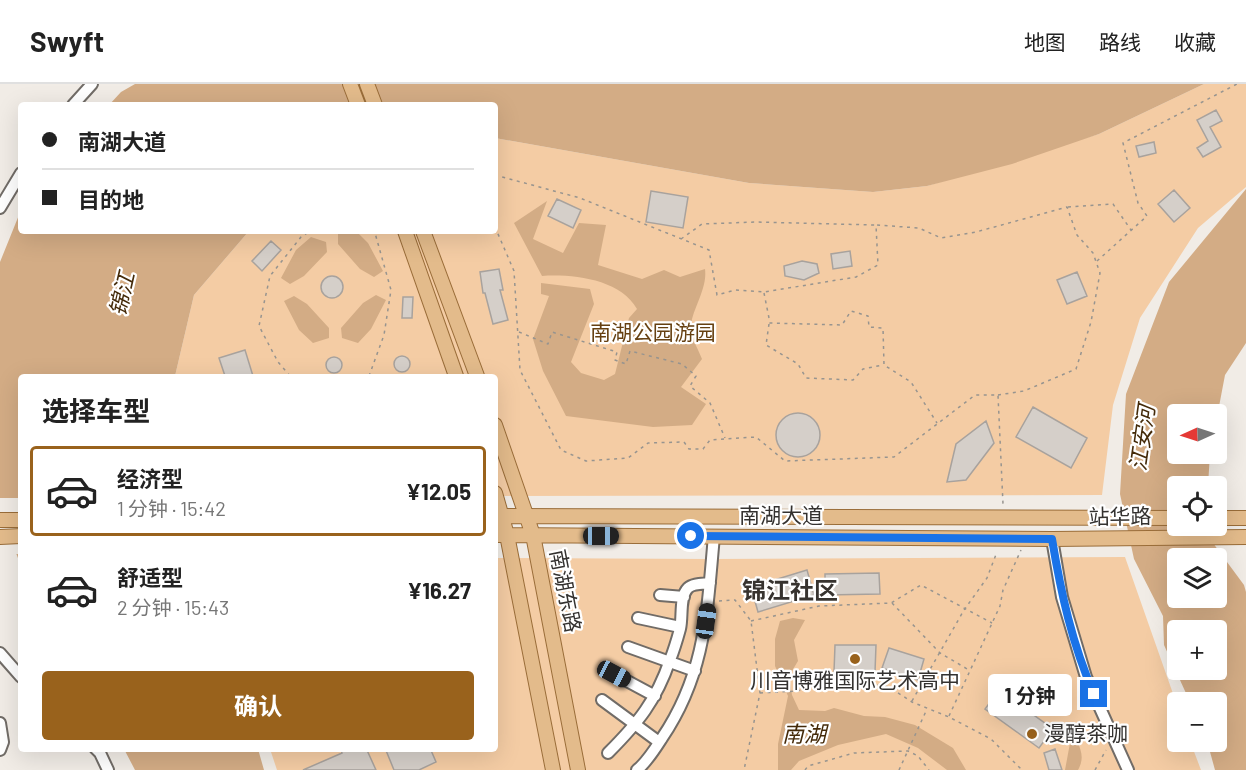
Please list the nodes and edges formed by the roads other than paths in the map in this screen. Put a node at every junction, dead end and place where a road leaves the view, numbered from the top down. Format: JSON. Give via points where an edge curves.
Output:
{"nodes":[{"id":1,"x":92,"y":84,"type":"edge"},
{"id":2,"x":350,"y":84,"type":"edge"},
{"id":3,"x":368,"y":84,"type":"edge"},
{"id":4,"x":76,"y":102,"type":"edge"},
{"id":5,"x":357,"y":102,"type":"edge"},
{"id":6,"x":374,"y":102,"type":"edge"},
{"id":7,"x":18,"y":176,"type":"edge"},
{"id":8,"x":4,"y":192,"type":"edge"},
{"id":9,"x":0,"y":208,"type":"edge"},
{"id":10,"x":406,"y":234,"type":"edge"},
{"id":11,"x":424,"y":234,"type":"edge"},
{"id":12,"x":455,"y":374,"type":"edge"},
{"id":13,"x":476,"y":374,"type":"edge"},
{"id":14,"x":498,"y":433,"type":"edge"},
{"id":15,"x":499,"y":516,"type":"edge"},
{"id":16,"x":528,"y":516,"type":"junction"},
{"id":17,"x":1067,"y":518,"type":"joint"},
{"id":18,"x":1167,"y":518,"type":"edge"},
{"id":19,"x":1227,"y":518,"type":"edge"},
{"id":20,"x":1246,"y":518,"type":"edge"},
{"id":21,"x":0,"y":520,"type":"edge"},
{"id":22,"x":18,"y":520,"type":"edge"},
{"id":23,"x":501,"y":535,"type":"edge"},
{"id":24,"x":533,"y":535,"type":"junction"},
{"id":25,"x":18,"y":536,"type":"edge"},
{"id":26,"x":714,"y":536,"type":"junction"},
{"id":27,"x":0,"y":537,"type":"edge"},
{"id":28,"x":1246,"y":537,"type":"edge"},
{"id":29,"x":1067,"y":538,"type":"joint"},
{"id":30,"x":1052,"y":539,"type":"junction"},
{"id":31,"x":710,"y":583,"type":"junction"},
{"id":32,"x":660,"y":595,"type":"dead end"},
{"id":33,"x":684,"y":597,"type":"junction"},
{"id":34,"x":638,"y":618,"type":"dead end"},
{"id":35,"x":680,"y":627,"type":"junction"},
{"id":36,"x":628,"y":647,"type":"dead end"},
{"id":37,"x":0,"y":653,"type":"edge"},
{"id":38,"x":670,"y":662,"type":"junction"},
{"id":39,"x":695,"y":671,"type":"junction"},
{"id":40,"x":18,"y":674,"type":"edge"},
{"id":41,"x":614,"y":674,"type":"dead end"},
{"id":42,"x":655,"y":696,"type":"junction"},
{"id":43,"x":602,"y":700,"type":"dead end"},
{"id":44,"x":0,"y":723,"type":"edge"},
{"id":45,"x":636,"y":725,"type":"junction"},
{"id":46,"x":660,"y":742,"type":"junction"},
{"id":47,"x":0,"y":750,"type":"edge"},
{"id":48,"x":98,"y":752,"type":"edge"},
{"id":49,"x":608,"y":753,"type":"dead end"},
{"id":50,"x":108,"y":770,"type":"edge"},
{"id":51,"x":553,"y":770,"type":"edge"},
{"id":52,"x":578,"y":770,"type":"edge"},
{"id":53,"x":637,"y":770,"type":"edge"},
{"id":54,"x":1128,"y":770,"type":"edge"}],
"edges":[{"from":1,"to":4,"type":"street"},
{"from":2,"to":5,"type":"main road"},
{"from":3,"to":6,"type":"main road"},
{"from":7,"to":8,"type":"street"},
{"from":8,"to":9,"type":"street"},
{"from":10,"to":12,"type":"main road"},
{"from":11,"to":13,"type":"main road"},
{"from":14,"to":16,"type":"main road","name":"南湖东路"},
{"from":15,"to":16,"type":"main road","name":"南湖大道"},
{"from":15,"to":23,"type":"main road"},
{"from":16,"to":17,"type":"main road","name":"南湖大道"},
{"from":16,"to":24,"type":"main road","name":"南湖东路"},
{"from":17,"to":18,"type":"main road","name":"站华路"},
{"from":19,"to":20,"type":"main road"},
{"from":21,"to":22,"type":"main road"},
{"from":23,"to":24,"type":"main road","name":"南湖大道"},
{"from":23,"to":51,"type":"main road"},
{"from":24,"to":26,"type":"main road","name":"南湖大道"},
{"from":24,"to":52,"type":"main road","name":"南湖东路"},
{"from":25,"to":27,"type":"main road"},
{"from":26,"to":30,"type":"main road","name":"南湖大道"},
{"from":26,"to":31,"type":"street"},
{"from":28,"to":29,"type":"main road","name":"站华路"},
{"from":29,"to":30,"type":"main road","name":"南湖大道"},
{"from":30,"to":54,"type":"street","via":[[1062,597],[1083,665]]},
{"from":31,"to":33,"type":"street","via":[[688,588]]},
{"from":31,"to":39,"type":"street"},
{"from":32,"to":33,"type":"street"},
{"from":33,"to":35,"type":"street"},
{"from":34,"to":35,"type":"street"},
{"from":35,"to":38,"type":"street"},
{"from":36,"to":38,"type":"street"},
{"from":37,"to":40,"type":"street"},
{"from":38,"to":39,"type":"street"},
{"from":38,"to":42,"type":"street"},
{"from":39,"to":46,"type":"street","via":[[688,693]]},
{"from":41,"to":42,"type":"street"},
{"from":42,"to":45,"type":"street"},
{"from":43,"to":45,"type":"street"},
{"from":44,"to":47,"type":"street"},
{"from":45,"to":46,"type":"street"},
{"from":45,"to":49,"type":"street"},
{"from":46,"to":53,"type":"street"},
{"from":48,"to":50,"type":"street"}]}
